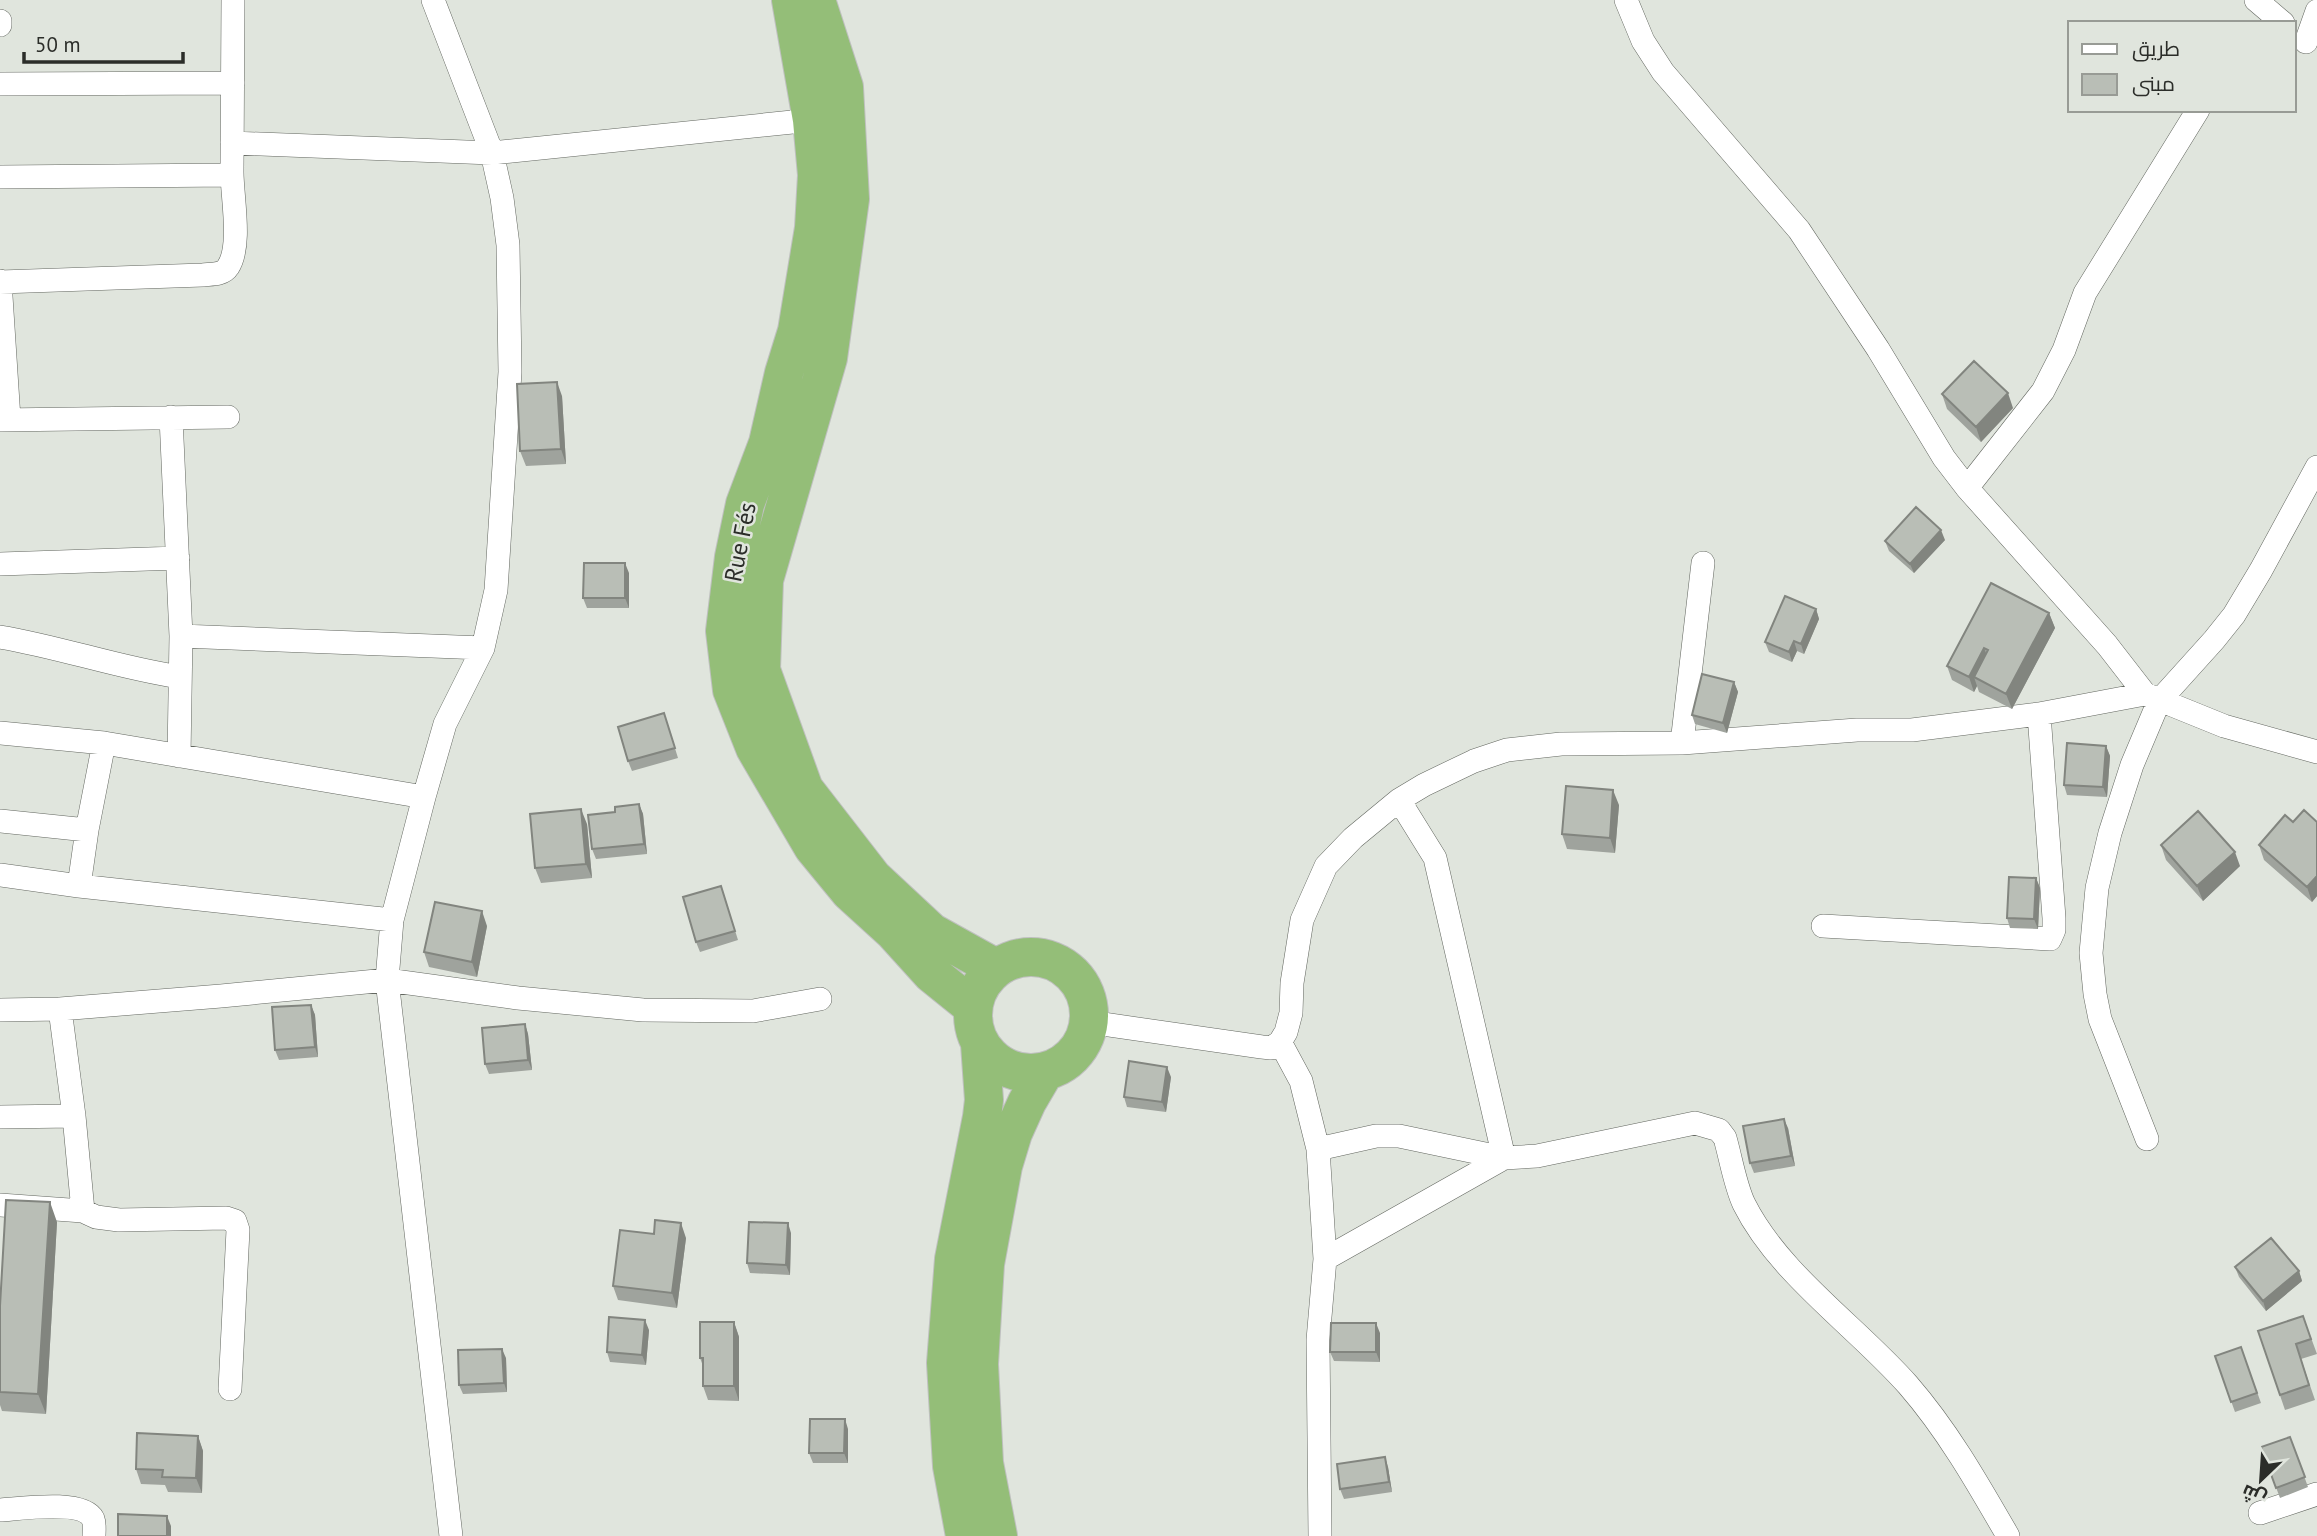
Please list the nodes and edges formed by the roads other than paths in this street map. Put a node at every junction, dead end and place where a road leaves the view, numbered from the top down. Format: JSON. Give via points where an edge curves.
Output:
{"nodes":[{"id":1,"x":233,"y":0,"type":"edge"},
{"id":2,"x":433,"y":0,"type":"edge"},
{"id":3,"x":791,"y":0,"type":"edge"},
{"id":4,"x":816,"y":0,"type":"edge"},
{"id":5,"x":1626,"y":0,"type":"edge"},
{"id":6,"x":2257,"y":10,"type":"edge"},
{"id":7,"x":2317,"y":11,"type":"edge"},
{"id":8,"x":2279,"y":21,"type":"edge"},
{"id":9,"x":2306,"y":42,"type":"edge"},
{"id":10,"x":233,"y":83,"type":"junction"},
{"id":11,"x":0,"y":85,"type":"edge"},
{"id":12,"x":2197,"y":112,"type":"edge"},
{"id":13,"x":812,"y":120,"type":"junction"},
{"id":14,"x":232,"y":143,"type":"junction"},
{"id":15,"x":492,"y":153,"type":"junction"},
{"id":16,"x":232,"y":175,"type":"junction"},
{"id":17,"x":0,"y":177,"type":"edge"},
{"id":18,"x":0,"y":281,"type":"edge"},
{"id":19,"x":171,"y":417,"type":"junction"},
{"id":20,"x":228,"y":417,"type":"dead end"},
{"id":21,"x":4,"y":419,"type":"edge"},
{"id":22,"x":2317,"y":467,"type":"edge"},
{"id":23,"x":1967,"y":488,"type":"junction"},
{"id":24,"x":178,"y":558,"type":"junction"},
{"id":25,"x":1703,"y":563,"type":"dead end"},
{"id":26,"x":0,"y":564,"type":"edge"},
{"id":27,"x":181,"y":636,"type":"junction"},
{"id":28,"x":0,"y":637,"type":"edge"},
{"id":29,"x":483,"y":648,"type":"junction"},
{"id":30,"x":180,"y":677,"type":"junction"},
{"id":31,"x":2152,"y":698,"type":"junction"},
{"id":32,"x":2039,"y":714,"type":"junction"},
{"id":33,"x":0,"y":733,"type":"edge"},
{"id":34,"x":104,"y":743,"type":"junction"},
{"id":35,"x":1682,"y":743,"type":"junction"},
{"id":36,"x":2317,"y":752,"type":"edge"},
{"id":37,"x":179,"y":755,"type":"junction"},
{"id":38,"x":424,"y":797,"type":"junction"},
{"id":39,"x":1399,"y":800,"type":"junction"},
{"id":40,"x":0,"y":821,"type":"edge"},
{"id":41,"x":87,"y":830,"type":"junction"},
{"id":42,"x":0,"y":875,"type":"edge"},
{"id":43,"x":79,"y":886,"type":"junction"},
{"id":44,"x":392,"y":920,"type":"junction"},
{"id":45,"x":1823,"y":926,"type":"dead end"},
{"id":46,"x":996,"y":968,"type":"junction"},
{"id":47,"x":387,"y":980,"type":"junction"},
{"id":48,"x":820,"y":999,"type":"dead end"},
{"id":49,"x":973,"y":1007,"type":"junction"},
{"id":50,"x":60,"y":1009,"type":"junction"},
{"id":51,"x":0,"y":1010,"type":"edge"},
{"id":52,"x":1090,"y":1022,"type":"junction"},
{"id":53,"x":980,"y":1044,"type":"junction"},
{"id":54,"x":1271,"y":1045,"type":"junction"},
{"id":55,"x":1044,"y":1073,"type":"junction"},
{"id":56,"x":74,"y":1116,"type":"junction"},
{"id":57,"x":0,"y":1117,"type":"edge"},
{"id":58,"x":2147,"y":1139,"type":"dead end"},
{"id":59,"x":1318,"y":1149,"type":"junction"},
{"id":60,"x":1504,"y":1158,"type":"junction"},
{"id":61,"x":0,"y":1205,"type":"edge"},
{"id":62,"x":83,"y":1211,"type":"junction"},
{"id":63,"x":1325,"y":1259,"type":"junction"},
{"id":64,"x":230,"y":1389,"type":"dead end"},
{"id":65,"x":2317,"y":1494,"type":"edge"},
{"id":66,"x":0,"y":1510,"type":"edge"},
{"id":67,"x":2260,"y":1513,"type":"dead end"},
{"id":68,"x":94,"y":1536,"type":"edge"},
{"id":69,"x":451,"y":1536,"type":"edge"},
{"id":70,"x":965,"y":1536,"type":"edge"},
{"id":71,"x":998,"y":1536,"type":"edge"},
{"id":72,"x":1320,"y":1536,"type":"edge"},
{"id":73,"x":2008,"y":1536,"type":"edge"}],
"edges":[{"from":1,"to":10,"type":"street"},
{"from":2,"to":15,"type":"street"},
{"from":3,"to":13,"type":"highway","name":"Rue Fés"},
{"from":4,"to":46,"type":"highway","name":"Rue Fés","via":[[844,87],[850,200],[828,358],[764,580],[761,670],[804,789],[873,878],[931,932]]},
{"from":5,"to":23,"type":"street","via":[[1643,41],[1663,72],[1799,230]]},
{"from":6,"to":8,"type":"street"},
{"from":7,"to":9,"type":"street"},
{"from":10,"to":11,"type":"street"},
{"from":10,"to":14,"type":"street"},
{"from":12,"to":23,"type":"street","via":[[2085,293],[2043,391]]},
{"from":13,"to":15,"type":"street"},
{"from":13,"to":49,"type":"highway","name":"Rue Fés","via":[[817,175],[814,228],[797,331],[768,443],[745,504],[734,557],[725,631],[732,690],[755,748],[813,847],[850,892],[932,974]]},
{"from":14,"to":15,"type":"street"},
{"from":14,"to":16,"type":"street"},
{"from":15,"to":29,"type":"street","via":[[508,246],[510,372],[496,590]]},
{"from":16,"to":17,"type":"street"},
{"from":16,"to":18,"type":"street","via":[[234,244],[224,271]]},
{"from":18,"to":21,"type":"street"},
{"from":19,"to":20,"type":"street"},
{"from":19,"to":21,"type":"street"},
{"from":19,"to":24,"type":"street"},
{"from":22,"to":31,"type":"street","via":[[2234,615]]},
{"from":23,"to":31,"type":"street"},
{"from":24,"to":26,"type":"street"},
{"from":24,"to":27,"type":"street"},
{"from":25,"to":35,"type":"street"},
{"from":27,"to":29,"type":"street"},
{"from":27,"to":30,"type":"street"},
{"from":28,"to":30,"type":"street"},
{"from":29,"to":38,"type":"street","via":[[444,724]]},
{"from":30,"to":37,"type":"street"},
{"from":31,"to":32,"type":"street"},
{"from":31,"to":36,"type":"street","via":[[2224,726]]},
{"from":31,"to":58,"type":"street","via":[[2110,832],[2097,888],[2091,953],[2100,1018]]},
{"from":32,"to":35,"type":"street","via":[[1913,730]]},
{"from":32,"to":45,"type":"street","via":[[2054,918],[2050,939]]},
{"from":33,"to":34,"type":"street"},
{"from":34,"to":37,"type":"street"},
{"from":34,"to":41,"type":"street"},
{"from":35,"to":39,"type":"street","via":[[1561,744],[1507,750],[1474,761]]},
{"from":37,"to":38,"type":"street"},
{"from":38,"to":44,"type":"street"},
{"from":39,"to":54,"type":"street","via":[[1337,853],[1321,877],[1302,920],[1286,1032]]},
{"from":39,"to":60,"type":"street","via":[[1435,859]]},
{"from":40,"to":41,"type":"street"},
{"from":41,"to":43,"type":"street"},
{"from":42,"to":43,"type":"street"},
{"from":43,"to":44,"type":"street"},
{"from":44,"to":47,"type":"street"},
{"from":46,"to":49,"type":"highway","via":[[981,984]]},
{"from":46,"to":52,"type":"highway","via":[[1021,957],[1048,959],[1071,973],[1086,995]]},
{"from":47,"to":48,"type":"street","via":[[643,1010],[753,1011]]},
{"from":47,"to":50,"type":"street"},
{"from":47,"to":69,"type":"street"},
{"from":49,"to":53,"type":"highway","via":[[973,1026]]},
{"from":50,"to":51,"type":"street"},
{"from":50,"to":56,"type":"street"},
{"from":52,"to":54,"type":"street"},
{"from":52,"to":55,"type":"highway","via":[[1082,1044],[1066,1062]]},
{"from":53,"to":55,"type":"highway","via":[[997,1062],[1019,1073]]},
{"from":53,"to":70,"type":"highway","via":[[984,1100],[954,1259],[946,1363],[952,1466]]},
{"from":54,"to":59,"type":"street","via":[[1301,1081]]},
{"from":55,"to":71,"type":"highway","via":[[1013,1133],[985,1264],[979,1364],[984,1463]]},
{"from":56,"to":57,"type":"street"},
{"from":56,"to":62,"type":"street"},
{"from":59,"to":60,"type":"street","via":[[1376,1136],[1399,1136]]},
{"from":59,"to":63,"type":"street"},
{"from":60,"to":63,"type":"street"},
{"from":60,"to":73,"type":"street","via":[[1537,1156],[1695,1123],[1719,1130],[1744,1203],[1766,1239],[1908,1385],[1953,1442]]},
{"from":61,"to":62,"type":"street"},
{"from":62,"to":64,"type":"street","via":[[119,1220],[235,1221],[238,1241]]},
{"from":63,"to":72,"type":"street","via":[[1318,1340]]},
{"from":65,"to":67,"type":"street"},
{"from":66,"to":68,"type":"street","via":[[78,1509],[93,1520]]}]}
